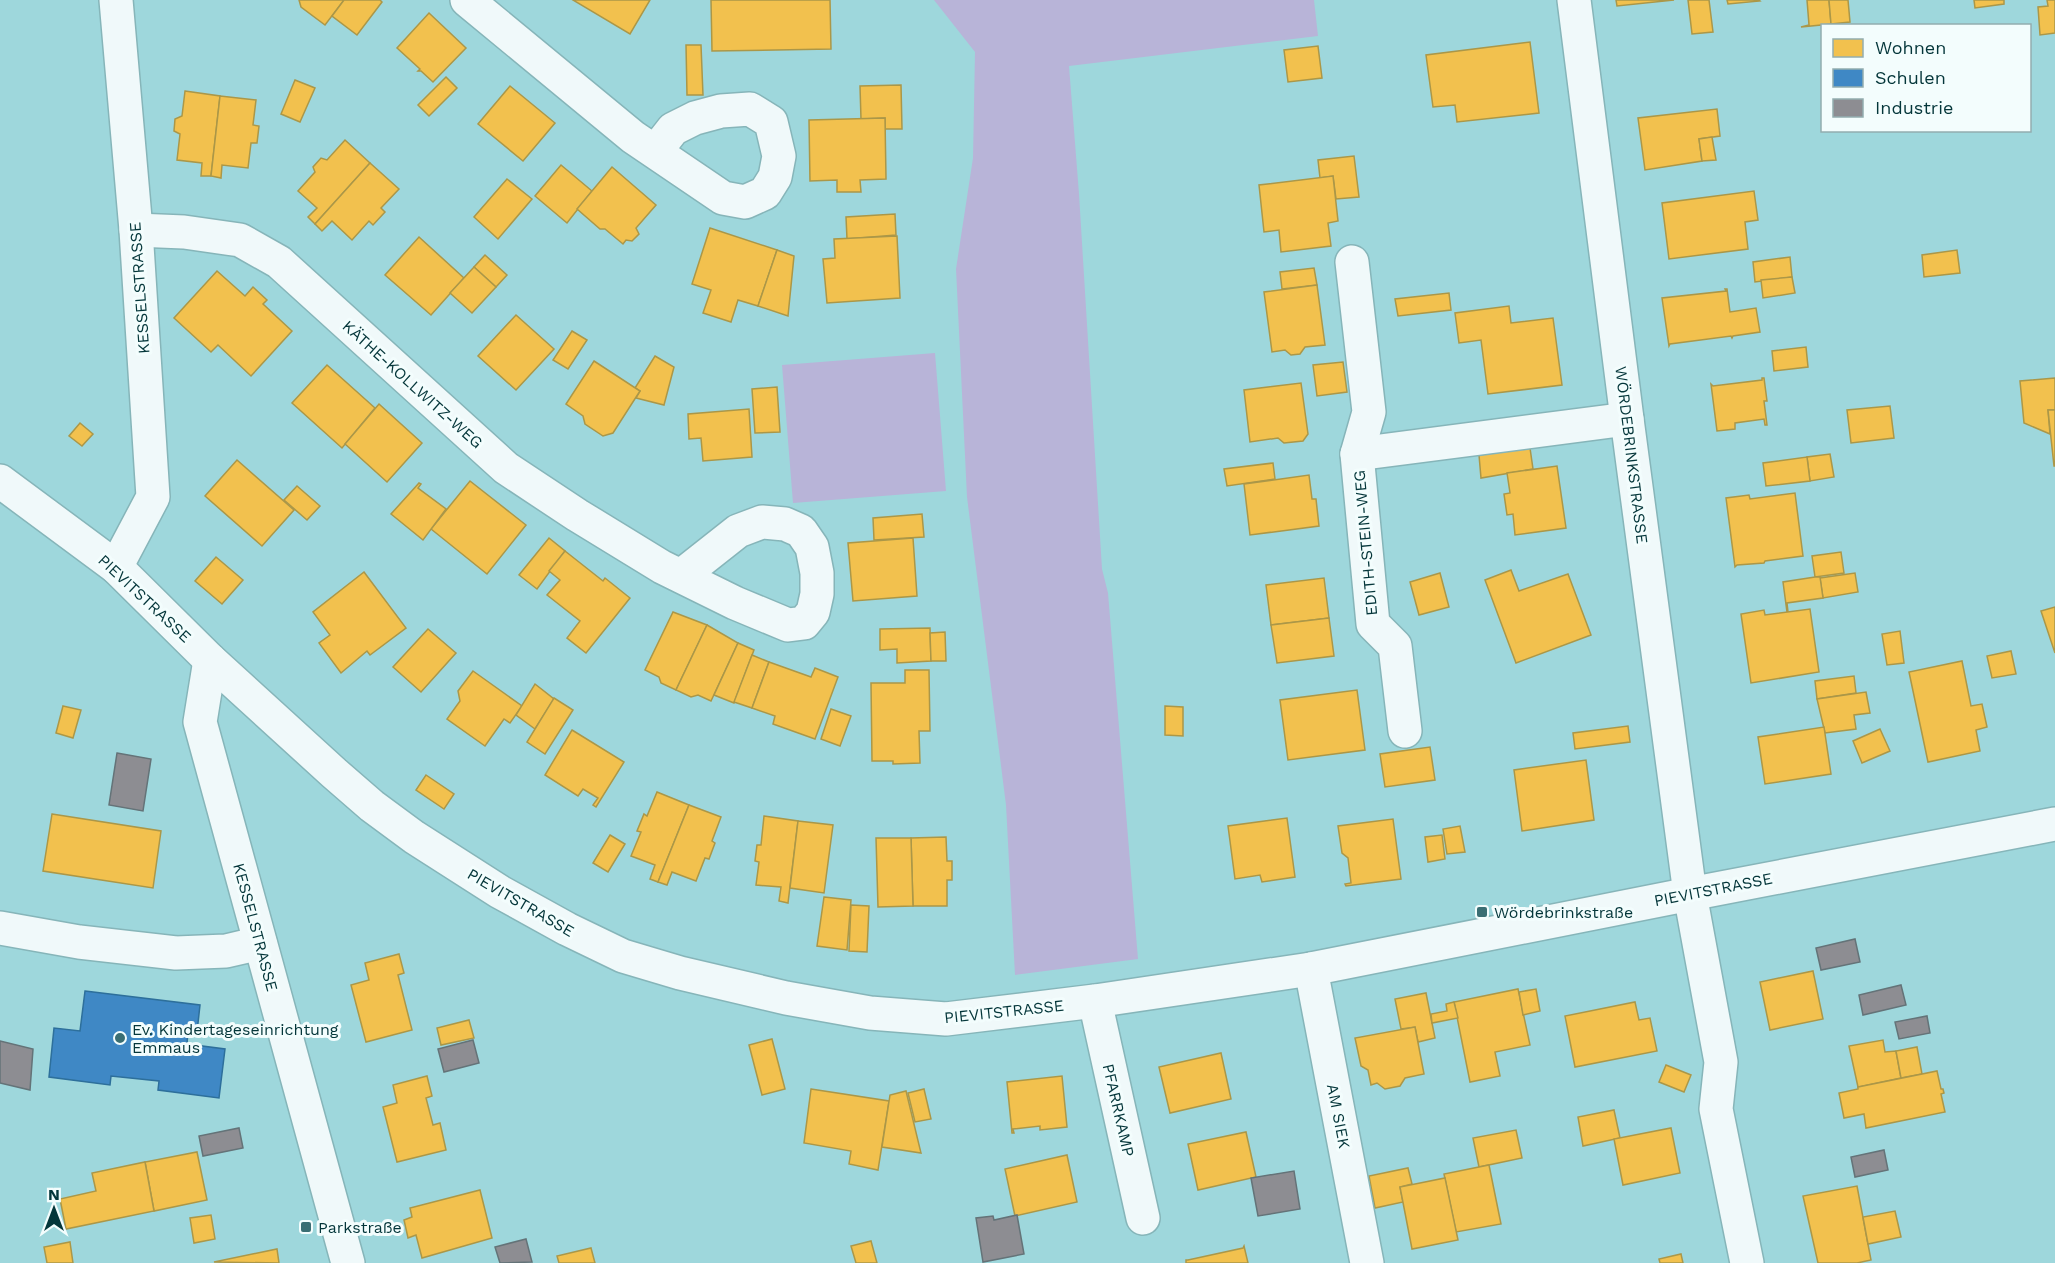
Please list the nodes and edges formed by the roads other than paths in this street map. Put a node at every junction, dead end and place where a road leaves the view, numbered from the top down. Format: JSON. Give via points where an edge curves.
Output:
{"nodes":[{"id":1,"x":117,"y":0,"type":"edge"},
{"id":2,"x":467,"y":0,"type":"edge"},
{"id":3,"x":1574,"y":0,"type":"edge"},
{"id":4,"x":656,"y":152,"type":"dead end"},
{"id":5,"x":136,"y":230,"type":"junction"},
{"id":6,"x":1352,"y":262,"type":"dead end"},
{"id":7,"x":1627,"y":419,"type":"junction"},
{"id":8,"x":1357,"y":453,"type":"junction"},
{"id":9,"x":0,"y":481,"type":"edge"},
{"id":10,"x":116,"y":567,"type":"junction"},
{"id":11,"x":681,"y":576,"type":"dead end"},
{"id":12,"x":210,"y":660,"type":"junction"},
{"id":13,"x":1405,"y":731,"type":"dead end"},
{"id":14,"x":2055,"y":824,"type":"edge"},
{"id":15,"x":1690,"y":894,"type":"junction"},
{"id":16,"x":0,"y":928,"type":"edge"},
{"id":17,"x":260,"y":943,"type":"junction"},
{"id":18,"x":1311,"y":969,"type":"junction"},
{"id":19,"x":1095,"y":1001,"type":"junction"},
{"id":20,"x":1143,"y":1218,"type":"dead end"},
{"id":21,"x":348,"y":1263,"type":"edge"},
{"id":22,"x":1367,"y":1263,"type":"edge"},
{"id":23,"x":1747,"y":1263,"type":"edge"}],
"edges":[{"from":1,"to":5,"type":"street","name":"KESSELSTRASSE"},
{"from":2,"to":4,"type":"street"},
{"from":3,"to":7,"type":"street","name":"WÖRDEBRINKSTRASSE"},
{"from":5,"to":10,"type":"street","name":"KESSELSTRASSE","via":[[153,497]]},
{"from":5,"to":11,"type":"street","name":"KÄTHE-KOLLWITZ-WEG","via":[[240,240],[279,262],[506,468]]},
{"from":6,"to":8,"type":"street","name":"EDITH-STEIN-WEG","via":[[1369,412]]},
{"from":7,"to":8,"type":"street","name":"EDITH-STEIN-WEG"},
{"from":7,"to":15,"type":"street","name":"WÖRDEBRINKSTRASSE"},
{"from":8,"to":13,"type":"street","name":"EDITH-STEIN-WEG","via":[[1373,624],[1395,646]]},
{"from":9,"to":10,"type":"street","name":"PIEVITSTRASSE"},
{"from":10,"to":12,"type":"street","name":"PIEVITSTRASSE"},
{"from":12,"to":17,"type":"street","name":"KESSELSTRASSE","via":[[200,722]]},
{"from":12,"to":19,"type":"street","name":"PIEVITSTRASSE","via":[[334,773],[414,837],[500,892],[623,956],[786,998],[870,1013],[946,1019]]},
{"from":14,"to":15,"type":"street","name":"PIEVITSTRASSE"},
{"from":15,"to":18,"type":"street","name":"PIEVITSTRASSE"},
{"from":15,"to":23,"type":"street","name":"WÖRDEBRINKSTRASSE","via":[[1721,1062],[1716,1109]]},
{"from":16,"to":17,"type":"street","via":[[176,953],[225,951]]},
{"from":17,"to":21,"type":"street","name":"KESSELSTRASSE"},
{"from":18,"to":19,"type":"street","name":"PIEVITSTRASSE"},
{"from":18,"to":22,"type":"street","name":"AM SIEK"},
{"from":19,"to":20,"type":"street","name":"PFARRKAMP"}]}
